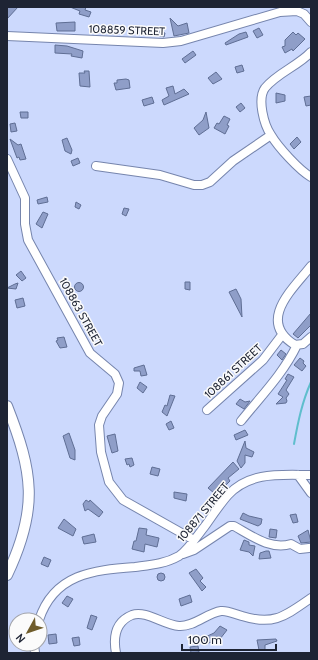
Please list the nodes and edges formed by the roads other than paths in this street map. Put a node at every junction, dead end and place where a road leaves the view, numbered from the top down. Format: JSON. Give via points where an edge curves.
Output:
{"nodes":[{"id":1,"x":311,"y":22,"type":"edge"},
{"id":2,"x":7,"y":36,"type":"edge"},
{"id":3,"x":311,"y":52,"type":"edge"},
{"id":4,"x":271,"y":135,"type":"junction"},
{"id":5,"x":7,"y":159,"type":"edge"},
{"id":6,"x":96,"y":166,"type":"dead end"},
{"id":7,"x":311,"y":177,"type":"edge"},
{"id":8,"x":311,"y":266,"type":"edge"},
{"id":9,"x":282,"y":335,"type":"junction"},
{"id":10,"x":311,"y":337,"type":"edge"},
{"id":11,"x":297,"y":345,"type":"junction"},
{"id":12,"x":7,"y":406,"type":"edge"},
{"id":13,"x":207,"y":410,"type":"dead end"},
{"id":14,"x":241,"y":421,"type":"dead end"},
{"id":15,"x":298,"y":475,"type":"junction"},
{"id":16,"x":311,"y":475,"type":"edge"},
{"id":17,"x":311,"y":493,"type":"edge"},
{"id":18,"x":194,"y":540,"type":"junction"},
{"id":19,"x":309,"y":548,"type":"dead end"},
{"id":20,"x":178,"y":556,"type":"junction"},
{"id":21,"x":7,"y":575,"type":"edge"},
{"id":22,"x":311,"y":598,"type":"edge"},
{"id":23,"x":43,"y":612,"type":"edge"},
{"id":24,"x":116,"y":653,"type":"edge"}],
"edges":[{"from":1,"to":2,"type":"street","name":"108859 STREET","via":[[298,11],[280,12],[187,39],[163,43]]},
{"from":3,"to":4,"type":"street","via":[[265,89],[262,96],[264,118]]},
{"from":4,"to":6,"type":"street","via":[[233,161],[210,182],[202,185],[160,175]]},
{"from":4,"to":7,"type":"street","via":[[302,171]]},
{"from":5,"to":18,"type":"street","name":"108863 STREET","via":[[25,198],[28,240],[84,343],[98,361],[115,374],[119,383],[117,394],[99,425],[101,452],[109,482],[124,500]]},
{"from":8,"to":9,"type":"street","via":[[284,300],[280,309],[277,322]]},
{"from":9,"to":11,"type":"street"},
{"from":9,"to":13,"type":"street","name":"108861 STREET","via":[[263,360]]},
{"from":10,"to":11,"type":"street","via":[[303,344]]},
{"from":11,"to":14,"type":"street","via":[[274,383]]},
{"from":12,"to":21,"type":"main road","via":[[19,435],[27,464],[29,485],[24,533]]},
{"from":15,"to":16,"type":"street","name":"108871 STREET"},
{"from":15,"to":17,"type":"street"},
{"from":15,"to":18,"type":"street","name":"108871 STREET","via":[[259,476],[242,483],[228,495]]},
{"from":18,"to":20,"type":"street","name":"108871 STREET"},
{"from":19,"to":20,"type":"street","via":[[300,549],[291,544],[271,545],[230,526],[194,550]]},
{"from":20,"to":23,"type":"street","name":"108871 STREET","via":[[157,564],[100,570],[75,577],[50,598]]},
{"from":22,"to":24,"type":"street","via":[[283,616],[258,622],[222,610],[180,626],[134,614],[117,628],[114,639]]}]}
